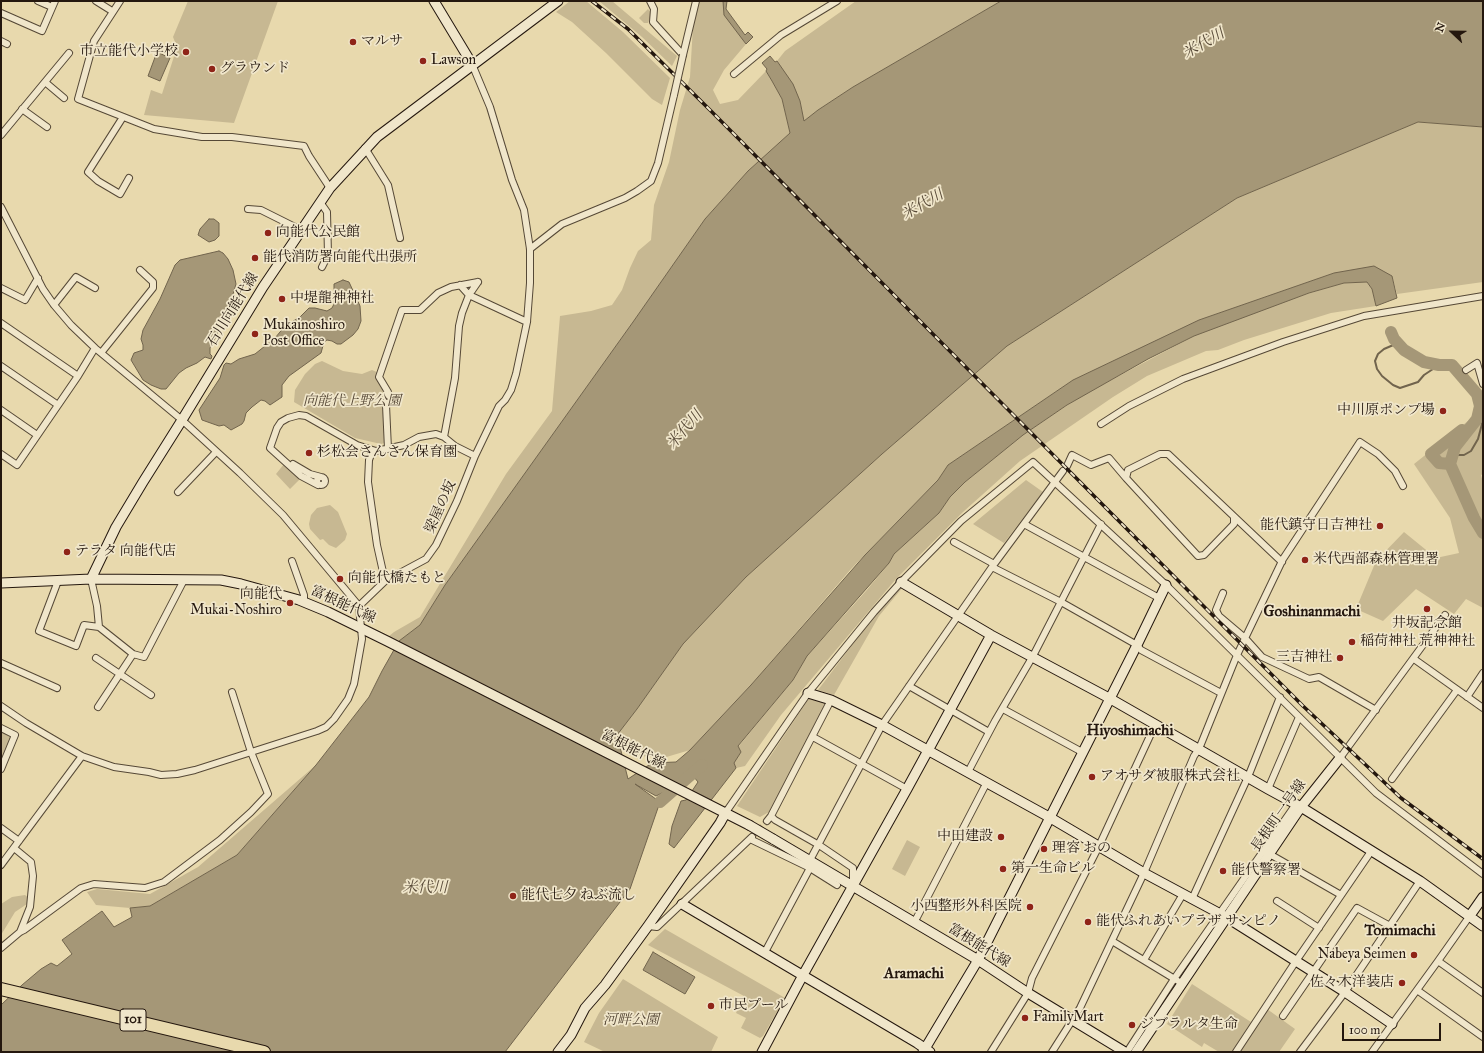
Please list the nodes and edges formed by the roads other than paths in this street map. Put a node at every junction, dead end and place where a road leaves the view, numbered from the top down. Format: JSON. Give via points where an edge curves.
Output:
{"nodes":[{"id":1,"x":38,"y":1,"type":"edge"},
{"id":2,"x":96,"y":1,"type":"edge"},
{"id":3,"x":120,"y":1,"type":"edge"},
{"id":4,"x":434,"y":1,"type":"edge"},
{"id":5,"x":650,"y":1,"type":"edge"},
{"id":6,"x":696,"y":1,"type":"edge"},
{"id":7,"x":837,"y":1,"type":"edge"},
{"id":8,"x":557,"y":2,"type":"edge"},
{"id":9,"x":54,"y":4,"type":"edge"},
{"id":10,"x":112,"y":11,"type":"junction"},
{"id":11,"x":1,"y":13,"type":"edge"},
{"id":12,"x":69,"y":53,"type":"dead end"},
{"id":13,"x":684,"y":55,"type":"junction"},
{"id":14,"x":472,"y":64,"type":"junction"},
{"id":15,"x":734,"y":74,"type":"dead end"},
{"id":16,"x":45,"y":82,"type":"junction"},
{"id":17,"x":64,"y":98,"type":"dead end"},
{"id":18,"x":22,"y":109,"type":"junction"},
{"id":19,"x":123,"y":118,"type":"junction"},
{"id":20,"x":47,"y":127,"type":"dead end"},
{"id":21,"x":1,"y":135,"type":"edge"},
{"id":22,"x":365,"y":148,"type":"junction"},
{"id":23,"x":129,"y":178,"type":"dead end"},
{"id":24,"x":330,"y":188,"type":"junction"},
{"id":25,"x":320,"y":202,"type":"junction"},
{"id":26,"x":1,"y":207,"type":"edge"},
{"id":27,"x":248,"y":209,"type":"dead end"},
{"id":28,"x":301,"y":230,"type":"junction"},
{"id":29,"x":400,"y":238,"type":"dead end"},
{"id":30,"x":530,"y":249,"type":"junction"},
{"id":31,"x":322,"y":267,"type":"dead end"},
{"id":32,"x":140,"y":270,"type":"dead end"},
{"id":33,"x":38,"y":278,"type":"junction"},
{"id":34,"x":460,"y":285,"type":"junction"},
{"id":35,"x":1,"y":288,"type":"edge"},
{"id":36,"x":95,"y":288,"type":"dead end"},
{"id":37,"x":470,"y":295,"type":"junction"},
{"id":38,"x":1483,"y":296,"type":"edge"},
{"id":39,"x":54,"y":305,"type":"junction"},
{"id":40,"x":527,"y":322,"type":"junction"},
{"id":41,"x":1,"y":323,"type":"edge"},
{"id":42,"x":95,"y":348,"type":"junction"},
{"id":43,"x":101,"y":353,"type":"junction"},
{"id":44,"x":1,"y":366,"type":"edge"},
{"id":45,"x":1466,"y":370,"type":"dead end"},
{"id":46,"x":78,"y":376,"type":"junction"},
{"id":47,"x":1483,"y":384,"type":"edge"},
{"id":48,"x":58,"y":405,"type":"junction"},
{"id":49,"x":1,"y":410,"type":"edge"},
{"id":50,"x":182,"y":420,"type":"junction"},
{"id":51,"x":1101,"y":424,"type":"dead end"},
{"id":52,"x":37,"y":435,"type":"junction"},
{"id":53,"x":444,"y":437,"type":"junction"},
{"id":54,"x":270,"y":446,"type":"junction"},
{"id":55,"x":388,"y":449,"type":"junction"},
{"id":56,"x":376,"y":451,"type":"junction"},
{"id":57,"x":216,"y":452,"type":"junction"},
{"id":58,"x":1,"y":454,"type":"edge"},
{"id":59,"x":475,"y":456,"type":"junction"},
{"id":60,"x":1126,"y":478,"type":"junction"},
{"id":61,"x":1055,"y":483,"type":"junction"},
{"id":62,"x":1403,"y":486,"type":"dead end"},
{"id":63,"x":178,"y":492,"type":"dead end"},
{"id":64,"x":1234,"y":517,"type":"junction"},
{"id":65,"x":1024,"y":524,"type":"junction"},
{"id":66,"x":1100,"y":524,"type":"junction"},
{"id":67,"x":954,"y":542,"type":"dead end"},
{"id":68,"x":1083,"y":558,"type":"junction"},
{"id":69,"x":292,"y":561,"type":"dead end"},
{"id":70,"x":1282,"y":562,"type":"junction"},
{"id":71,"x":993,"y":566,"type":"junction"},
{"id":72,"x":91,"y":579,"type":"junction"},
{"id":73,"x":184,"y":580,"type":"junction"},
{"id":74,"x":58,"y":581,"type":"junction"},
{"id":75,"x":385,"y":581,"type":"junction"},
{"id":76,"x":901,"y":582,"type":"junction"},
{"id":77,"x":1,"y":584,"type":"edge"},
{"id":78,"x":1166,"y":585,"type":"junction"},
{"id":79,"x":1223,"y":593,"type":"dead end"},
{"id":80,"x":1159,"y":598,"type":"junction"},
{"id":81,"x":304,"y":602,"type":"junction"},
{"id":82,"x":1061,"y":602,"type":"junction"},
{"id":83,"x":359,"y":606,"type":"junction"},
{"id":84,"x":1445,"y":615,"type":"dead end"},
{"id":85,"x":959,"y":616,"type":"junction"},
{"id":86,"x":99,"y":627,"type":"junction"},
{"id":87,"x":362,"y":628,"type":"junction"},
{"id":88,"x":991,"y":635,"type":"junction"},
{"id":89,"x":1245,"y":638,"type":"junction"},
{"id":90,"x":1137,"y":645,"type":"junction"},
{"id":91,"x":133,"y":654,"type":"junction"},
{"id":92,"x":1237,"y":654,"type":"junction"},
{"id":93,"x":1033,"y":656,"type":"junction"},
{"id":94,"x":96,"y":658,"type":"dead end"},
{"id":95,"x":1414,"y":659,"type":"junction"},
{"id":96,"x":1,"y":663,"type":"edge"},
{"id":97,"x":1483,"y":673,"type":"edge"},
{"id":98,"x":120,"y":675,"type":"junction"},
{"id":99,"x":909,"y":686,"type":"junction"},
{"id":100,"x":57,"y":688,"type":"dead end"},
{"id":101,"x":1457,"y":690,"type":"junction"},
{"id":102,"x":232,"y":692,"type":"dead end"},
{"id":103,"x":808,"y":693,"type":"junction"},
{"id":104,"x":1221,"y":693,"type":"junction"},
{"id":105,"x":151,"y":695,"type":"dead end"},
{"id":106,"x":1467,"y":696,"type":"junction"},
{"id":107,"x":1109,"y":698,"type":"junction"},
{"id":108,"x":1280,"y":698,"type":"junction"},
{"id":109,"x":832,"y":700,"type":"junction"},
{"id":110,"x":1,"y":706,"type":"edge"},
{"id":111,"x":98,"y":706,"type":"dead end"},
{"id":112,"x":1483,"y":708,"type":"edge"},
{"id":113,"x":1003,"y":709,"type":"junction"},
{"id":114,"x":951,"y":710,"type":"junction"},
{"id":115,"x":1376,"y":710,"type":"junction"},
{"id":116,"x":1299,"y":717,"type":"junction"},
{"id":117,"x":882,"y":725,"type":"junction"},
{"id":118,"x":1155,"y":725,"type":"junction"},
{"id":119,"x":1,"y":728,"type":"edge"},
{"id":120,"x":989,"y":732,"type":"junction"},
{"id":121,"x":813,"y":737,"type":"junction"},
{"id":122,"x":1199,"y":749,"type":"junction"},
{"id":123,"x":928,"y":750,"type":"junction"},
{"id":124,"x":251,"y":752,"type":"junction"},
{"id":125,"x":1082,"y":752,"type":"junction"},
{"id":126,"x":82,"y":756,"type":"junction"},
{"id":127,"x":1340,"y":758,"type":"junction"},
{"id":128,"x":861,"y":764,"type":"junction"},
{"id":129,"x":1,"y":768,"type":"edge"},
{"id":130,"x":968,"y":772,"type":"junction"},
{"id":131,"x":1248,"y":777,"type":"junction"},
{"id":132,"x":1392,"y":779,"type":"dead end"},
{"id":133,"x":987,"y":782,"type":"junction"},
{"id":134,"x":907,"y":789,"type":"junction"},
{"id":135,"x":1268,"y":789,"type":"junction"},
{"id":136,"x":1299,"y":805,"type":"junction"},
{"id":137,"x":726,"y":812,"type":"junction"},
{"id":138,"x":1049,"y":817,"type":"junction"},
{"id":139,"x":2,"y":830,"type":"edge"},
{"id":140,"x":19,"y":841,"type":"junction"},
{"id":141,"x":819,"y":845,"type":"junction"},
{"id":142,"x":1099,"y":846,"type":"junction"},
{"id":143,"x":14,"y":848,"type":"junction"},
{"id":144,"x":1372,"y":850,"type":"junction"},
{"id":145,"x":1266,"y":852,"type":"junction"},
{"id":146,"x":1,"y":864,"type":"edge"},
{"id":147,"x":810,"y":864,"type":"junction"},
{"id":148,"x":1144,"y":873,"type":"junction"},
{"id":149,"x":1483,"y":874,"type":"edge"},
{"id":150,"x":1420,"y":881,"type":"junction"},
{"id":151,"x":837,"y":884,"type":"dead end"},
{"id":152,"x":852,"y":887,"type":"junction"},
{"id":153,"x":1183,"y":894,"type":"junction"},
{"id":154,"x":1341,"y":895,"type":"junction"},
{"id":155,"x":1483,"y":897,"type":"edge"},
{"id":156,"x":1192,"y":898,"type":"junction"},
{"id":157,"x":1277,"y":901,"type":"dead end"},
{"id":158,"x":682,"y":904,"type":"junction"},
{"id":159,"x":1223,"y":916,"type":"junction"},
{"id":160,"x":1469,"y":917,"type":"junction"},
{"id":161,"x":914,"y":923,"type":"junction"},
{"id":162,"x":648,"y":926,"type":"junction"},
{"id":163,"x":1390,"y":926,"type":"junction"},
{"id":164,"x":1483,"y":926,"type":"edge"},
{"id":165,"x":1318,"y":928,"type":"junction"},
{"id":166,"x":20,"y":932,"type":"junction"},
{"id":167,"x":1112,"y":941,"type":"junction"},
{"id":168,"x":1,"y":948,"type":"edge"},
{"id":169,"x":765,"y":952,"type":"junction"},
{"id":170,"x":978,"y":960,"type":"junction"},
{"id":171,"x":1144,"y":960,"type":"junction"},
{"id":172,"x":1296,"y":961,"type":"junction"},
{"id":173,"x":1438,"y":961,"type":"junction"},
{"id":174,"x":1312,"y":972,"type":"junction"},
{"id":175,"x":803,"y":975,"type":"junction"},
{"id":176,"x":1178,"y":981,"type":"junction"},
{"id":177,"x":1,"y":989,"type":"edge"},
{"id":178,"x":1417,"y":990,"type":"junction"},
{"id":179,"x":1345,"y":992,"type":"junction"},
{"id":180,"x":1028,"y":993,"type":"junction"},
{"id":181,"x":1483,"y":993,"type":"edge"},
{"id":182,"x":1283,"y":1016,"type":"dead end"},
{"id":183,"x":1073,"y":1021,"type":"junction"},
{"id":184,"x":1392,"y":1024,"type":"junction"},
{"id":185,"x":1483,"y":1037,"type":"edge"},
{"id":186,"x":926,"y":1051,"type":"edge"},
{"id":187,"x":264,"y":1052,"type":"edge"},
{"id":188,"x":558,"y":1052,"type":"edge"},
{"id":189,"x":762,"y":1052,"type":"edge"},
{"id":190,"x":991,"y":1052,"type":"edge"},
{"id":191,"x":1052,"y":1052,"type":"edge"},
{"id":192,"x":1126,"y":1052,"type":"edge"},
{"id":193,"x":1136,"y":1052,"type":"edge"},
{"id":194,"x":1236,"y":1052,"type":"edge"},
{"id":195,"x":1300,"y":1052,"type":"edge"},
{"id":196,"x":1372,"y":1052,"type":"edge"}],
"edges":[{"from":1,"to":9,"type":"street"},
{"from":2,"to":10,"type":"street"},
{"from":3,"to":10,"type":"street"},
{"from":4,"to":14,"type":"street"},
{"from":5,"to":13,"type":"street","via":[[654,9],[653,22]]},
{"from":6,"to":13,"type":"street"},
{"from":7,"to":15,"type":"street","via":[[770,43]]},
{"from":8,"to":14,"type":"street"},
{"from":9,"to":11,"type":"street","via":[[42,31]]},
{"from":10,"to":19,"type":"street","via":[[94,41],[78,99]]},
{"from":12,"to":16,"type":"street"},
{"from":13,"to":30,"type":"street","bridge":true,"via":[[658,163],[651,180],[625,198],[562,224]]},
{"from":14,"to":22,"type":"street","name":"石川向能代線"},
{"from":14,"to":30,"type":"street","name":"梁屋の坂","via":[[490,107],[524,210]]},
{"from":16,"to":17,"type":"street"},
{"from":16,"to":18,"type":"street"},
{"from":18,"to":20,"type":"street"},
{"from":18,"to":21,"type":"street"},
{"from":19,"to":23,"type":"street","via":[[88,172],[120,194]]},
{"from":19,"to":24,"type":"street","via":[[154,130],[173,133],[304,146]]},
{"from":22,"to":24,"type":"street","name":"石川向能代線"},
{"from":22,"to":29,"type":"street","via":[[388,185]]},
{"from":24,"to":25,"type":"street","name":"石川向能代線"},
{"from":25,"to":28,"type":"street","name":"石川向能代線"},
{"from":25,"to":31,"type":"street","via":[[327,212],[328,255]]},
{"from":26,"to":33,"type":"street"},
{"from":27,"to":28,"type":"street","via":[[261,210]]},
{"from":28,"to":50,"type":"street","name":"石川向能代線"},
{"from":30,"to":40,"type":"street","name":"梁屋の坂"},
{"from":32,"to":43,"type":"street","via":[[153,282],[153,288]]},
{"from":33,"to":35,"type":"street","via":[[25,300]]},
{"from":33,"to":39,"type":"street"},
{"from":34,"to":37,"type":"street"},
{"from":34,"to":37,"type":"street","via":[[478,282]]},
{"from":34,"to":55,"type":"street","via":[[438,293],[420,310],[402,310],[379,376],[388,392]]},
{"from":36,"to":39,"type":"street","via":[[76,277]]},
{"from":37,"to":40,"type":"street"},
{"from":37,"to":53,"type":"street","via":[[459,326],[455,378]]},
{"from":38,"to":51,"type":"street","via":[[1364,316],[1282,342],[1183,379],[1129,406]]},
{"from":39,"to":42,"type":"street"},
{"from":40,"to":59,"type":"street","name":"梁屋の坂","via":[[511,390],[499,406]]},
{"from":41,"to":46,"type":"street"},
{"from":42,"to":43,"type":"street"},
{"from":42,"to":46,"type":"street"},
{"from":43,"to":50,"type":"street"},
{"from":44,"to":48,"type":"street"},
{"from":45,"to":47,"type":"street","via":[[1477,363]]},
{"from":46,"to":48,"type":"street"},
{"from":48,"to":52,"type":"street"},
{"from":49,"to":52,"type":"street"},
{"from":50,"to":57,"type":"street"},
{"from":50,"to":72,"type":"street","name":"石川向能代線","via":[[116,527]]},
{"from":52,"to":58,"type":"street","via":[[17,465]]},
{"from":53,"to":55,"type":"street","via":[[436,434],[419,437]]},
{"from":53,"to":59,"type":"street"},
{"from":54,"to":54,"type":"street","via":[[301,476],[318,485],[316,480],[320,477],[298,468]]},
{"from":54,"to":56,"type":"street","via":[[282,422],[299,415],[313,418],[357,445]]},
{"from":55,"to":56,"type":"street"},
{"from":56,"to":75,"type":"street","via":[[372,452],[369,460],[368,482]]},
{"from":57,"to":63,"type":"street"},
{"from":57,"to":83,"type":"street","via":[[283,515]]},
{"from":59,"to":75,"type":"street","name":"梁屋の坂","via":[[436,546],[426,559]]},
{"from":60,"to":61,"type":"street","via":[[1109,458],[1091,465],[1072,455]]},
{"from":60,"to":64,"type":"street","via":[[1128,470],[1160,454],[1168,454]]},
{"from":60,"to":64,"type":"street","via":[[1198,556],[1204,555],[1234,524]]},
{"from":61,"to":65,"type":"street"},
{"from":61,"to":66,"type":"street"},
{"from":61,"to":76,"type":"street","via":[[1033,462],[961,521]]},
{"from":62,"to":70,"type":"street","via":[[1395,471],[1378,454],[1360,442]]},
{"from":64,"to":70,"type":"street"},
{"from":65,"to":68,"type":"street"},
{"from":65,"to":71,"type":"street"},
{"from":66,"to":68,"type":"street"},
{"from":66,"to":78,"type":"street"},
{"from":67,"to":71,"type":"street"},
{"from":68,"to":80,"type":"street"},
{"from":68,"to":82,"type":"street"},
{"from":69,"to":81,"type":"street","via":[[304,594]]},
{"from":70,"to":89,"type":"street"},
{"from":71,"to":82,"type":"street"},
{"from":71,"to":85,"type":"street"},
{"from":72,"to":73,"type":"street","name":"富根能代線"},
{"from":72,"to":74,"type":"street"},
{"from":72,"to":86,"type":"street"},
{"from":73,"to":81,"type":"street","name":"富根能代線","via":[[228,582]]},
{"from":73,"to":91,"type":"street","via":[[144,657]]},
{"from":74,"to":77,"type":"street"},
{"from":74,"to":86,"type":"street","via":[[39,631],[76,646],[84,625]]},
{"from":75,"to":83,"type":"street","name":"梁屋の坂"},
{"from":76,"to":85,"type":"street"},
{"from":76,"to":103,"type":"street"},
{"from":78,"to":80,"type":"street"},
{"from":78,"to":92,"type":"street"},
{"from":79,"to":89,"type":"street","via":[[1216,610],[1219,616]]},
{"from":80,"to":90,"type":"street"},
{"from":81,"to":87,"type":"street","name":"富根能代線"},
{"from":82,"to":90,"type":"street"},
{"from":82,"to":93,"type":"street"},
{"from":83,"to":87,"type":"street"},
{"from":84,"to":95,"type":"street"},
{"from":85,"to":88,"type":"street"},
{"from":85,"to":99,"type":"street"},
{"from":86,"to":91,"type":"street"},
{"from":87,"to":124,"type":"street","via":[[354,684],[334,719],[317,731]]},
{"from":87,"to":137,"type":"street","name":"富根能代線"},
{"from":88,"to":93,"type":"street"},
{"from":88,"to":114,"type":"street"},
{"from":89,"to":92,"type":"street"},
{"from":89,"to":115,"type":"street","via":[[1262,657],[1309,679],[1319,677]]},
{"from":90,"to":104,"type":"street","via":[[1141,650]]},
{"from":90,"to":107,"type":"street"},
{"from":91,"to":98,"type":"street"},
{"from":92,"to":104,"type":"street"},
{"from":92,"to":108,"type":"street"},
{"from":93,"to":107,"type":"street"},
{"from":93,"to":113,"type":"street"},
{"from":94,"to":98,"type":"street"},
{"from":95,"to":101,"type":"street"},
{"from":95,"to":115,"type":"street"},
{"from":96,"to":100,"type":"street"},
{"from":97,"to":106,"type":"street"},
{"from":98,"to":105,"type":"street"},
{"from":98,"to":111,"type":"street"},
{"from":99,"to":114,"type":"street"},
{"from":99,"to":117,"type":"street"},
{"from":101,"to":106,"type":"street"},
{"from":101,"to":132,"type":"street"},
{"from":102,"to":124,"type":"street"},
{"from":103,"to":109,"type":"street"},
{"from":103,"to":137,"type":"street"},
{"from":104,"to":122,"type":"street"},
{"from":106,"to":112,"type":"street"},
{"from":107,"to":118,"type":"street"},
{"from":107,"to":125,"type":"street"},
{"from":108,"to":116,"type":"street"},
{"from":108,"to":131,"type":"street"},
{"from":109,"to":117,"type":"street"},
{"from":109,"to":121,"type":"street"},
{"from":110,"to":126,"type":"street"},
{"from":113,"to":120,"type":"street"},
{"from":113,"to":125,"type":"street"},
{"from":114,"to":120,"type":"street"},
{"from":114,"to":123,"type":"street"},
{"from":115,"to":127,"type":"street"},
{"from":116,"to":127,"type":"street"},
{"from":116,"to":135,"type":"street"},
{"from":117,"to":123,"type":"street"},
{"from":117,"to":128,"type":"street"},
{"from":118,"to":122,"type":"street"},
{"from":118,"to":142,"type":"street"},
{"from":119,"to":129,"type":"street","via":[[15,734]]},
{"from":120,"to":130,"type":"street"},
{"from":121,"to":128,"type":"street"},
{"from":121,"to":141,"type":"street","via":[[769,818]]},
{"from":122,"to":131,"type":"street"},
{"from":122,"to":148,"type":"street"},
{"from":123,"to":130,"type":"street"},
{"from":123,"to":134,"type":"street"},
{"from":124,"to":126,"type":"street","via":[[195,770],[161,775],[114,768]]},
{"from":124,"to":166,"type":"street","via":[[268,794],[251,812],[192,862],[164,882],[145,888],[94,884],[81,888]]},
{"from":125,"to":138,"type":"street"},
{"from":126,"to":140,"type":"street"},
{"from":127,"to":136,"type":"street","name":"長根町一号線"},
{"from":127,"to":149,"type":"street","via":[[1376,792]]},
{"from":128,"to":134,"type":"street"},
{"from":128,"to":141,"type":"street"},
{"from":130,"to":133,"type":"street"},
{"from":131,"to":135,"type":"street"},
{"from":131,"to":156,"type":"street"},
{"from":133,"to":138,"type":"street"},
{"from":133,"to":161,"type":"street"},
{"from":134,"to":152,"type":"street"},
{"from":135,"to":136,"type":"street"},
{"from":136,"to":144,"type":"street"},
{"from":136,"to":145,"type":"street","name":"長根町一号線"},
{"from":137,"to":147,"type":"street","name":"富根能代線","bridge":true},
{"from":137,"to":162,"type":"street"},
{"from":138,"to":142,"type":"street"},
{"from":138,"to":170,"type":"street"},
{"from":139,"to":140,"type":"street"},
{"from":140,"to":143,"type":"street"},
{"from":141,"to":147,"type":"street"},
{"from":141,"to":152,"type":"street","via":[[853,868]]},
{"from":142,"to":148,"type":"street"},
{"from":142,"to":180,"type":"street","via":[[1042,956]]},
{"from":143,"to":146,"type":"street"},
{"from":143,"to":166,"type":"street","via":[[31,862],[33,876],[30,907]]},
{"from":144,"to":150,"type":"street"},
{"from":144,"to":154,"type":"street"},
{"from":145,"to":154,"type":"street"},
{"from":145,"to":159,"type":"street","name":"長根町一号線"},
{"from":147,"to":151,"type":"street"},
{"from":147,"to":152,"type":"street","name":"富根能代線"},
{"from":147,"to":158,"type":"street","via":[[751,838]]},
{"from":147,"to":169,"type":"street"},
{"from":148,"to":153,"type":"street"},
{"from":148,"to":167,"type":"street"},
{"from":150,"to":160,"type":"street"},
{"from":150,"to":163,"type":"street"},
{"from":152,"to":161,"type":"street","name":"富根能代線"},
{"from":152,"to":175,"type":"street"},
{"from":153,"to":156,"type":"street"},
{"from":153,"to":171,"type":"street"},
{"from":154,"to":165,"type":"street"},
{"from":155,"to":160,"type":"street"},
{"from":156,"to":159,"type":"street"},
{"from":157,"to":165,"type":"street"},
{"from":158,"to":162,"type":"street","via":[[657,927]]},
{"from":158,"to":169,"type":"street"},
{"from":159,"to":172,"type":"street"},
{"from":159,"to":176,"type":"street","name":"長根町一号線"},
{"from":160,"to":164,"type":"street"},
{"from":160,"to":173,"type":"street"},
{"from":161,"to":170,"type":"street","name":"富根能代線"},
{"from":162,"to":188,"type":"street","via":[[585,1008]]},
{"from":163,"to":174,"type":"street","via":[[1357,908]]},
{"from":163,"to":179,"type":"street"},
{"from":165,"to":172,"type":"street"},
{"from":166,"to":168,"type":"street"},
{"from":167,"to":171,"type":"street"},
{"from":167,"to":183,"type":"street"},
{"from":169,"to":175,"type":"street"},
{"from":170,"to":180,"type":"street","name":"富根能代線"},
{"from":170,"to":186,"type":"street"},
{"from":171,"to":176,"type":"street"},
{"from":172,"to":174,"type":"street"},
{"from":172,"to":194,"type":"street"},
{"from":173,"to":178,"type":"street"},
{"from":173,"to":181,"type":"street"},
{"from":174,"to":179,"type":"street"},
{"from":174,"to":182,"type":"street"},
{"from":175,"to":186,"type":"street","via":[[917,1043]]},
{"from":175,"to":189,"type":"street"},
{"from":176,"to":192,"type":"street"},
{"from":176,"to":193,"type":"street","name":"長根町一号線"},
{"from":177,"to":187,"type":"highway","number":"101"},
{"from":178,"to":184,"type":"street"},
{"from":178,"to":185,"type":"street"},
{"from":179,"to":184,"type":"street"},
{"from":179,"to":195,"type":"street"},
{"from":180,"to":183,"type":"street","name":"富根能代線"},
{"from":180,"to":190,"type":"street"},
{"from":183,"to":191,"type":"street"},
{"from":183,"to":192,"type":"street","name":"富根能代線"},
{"from":184,"to":196,"type":"street"}]}
